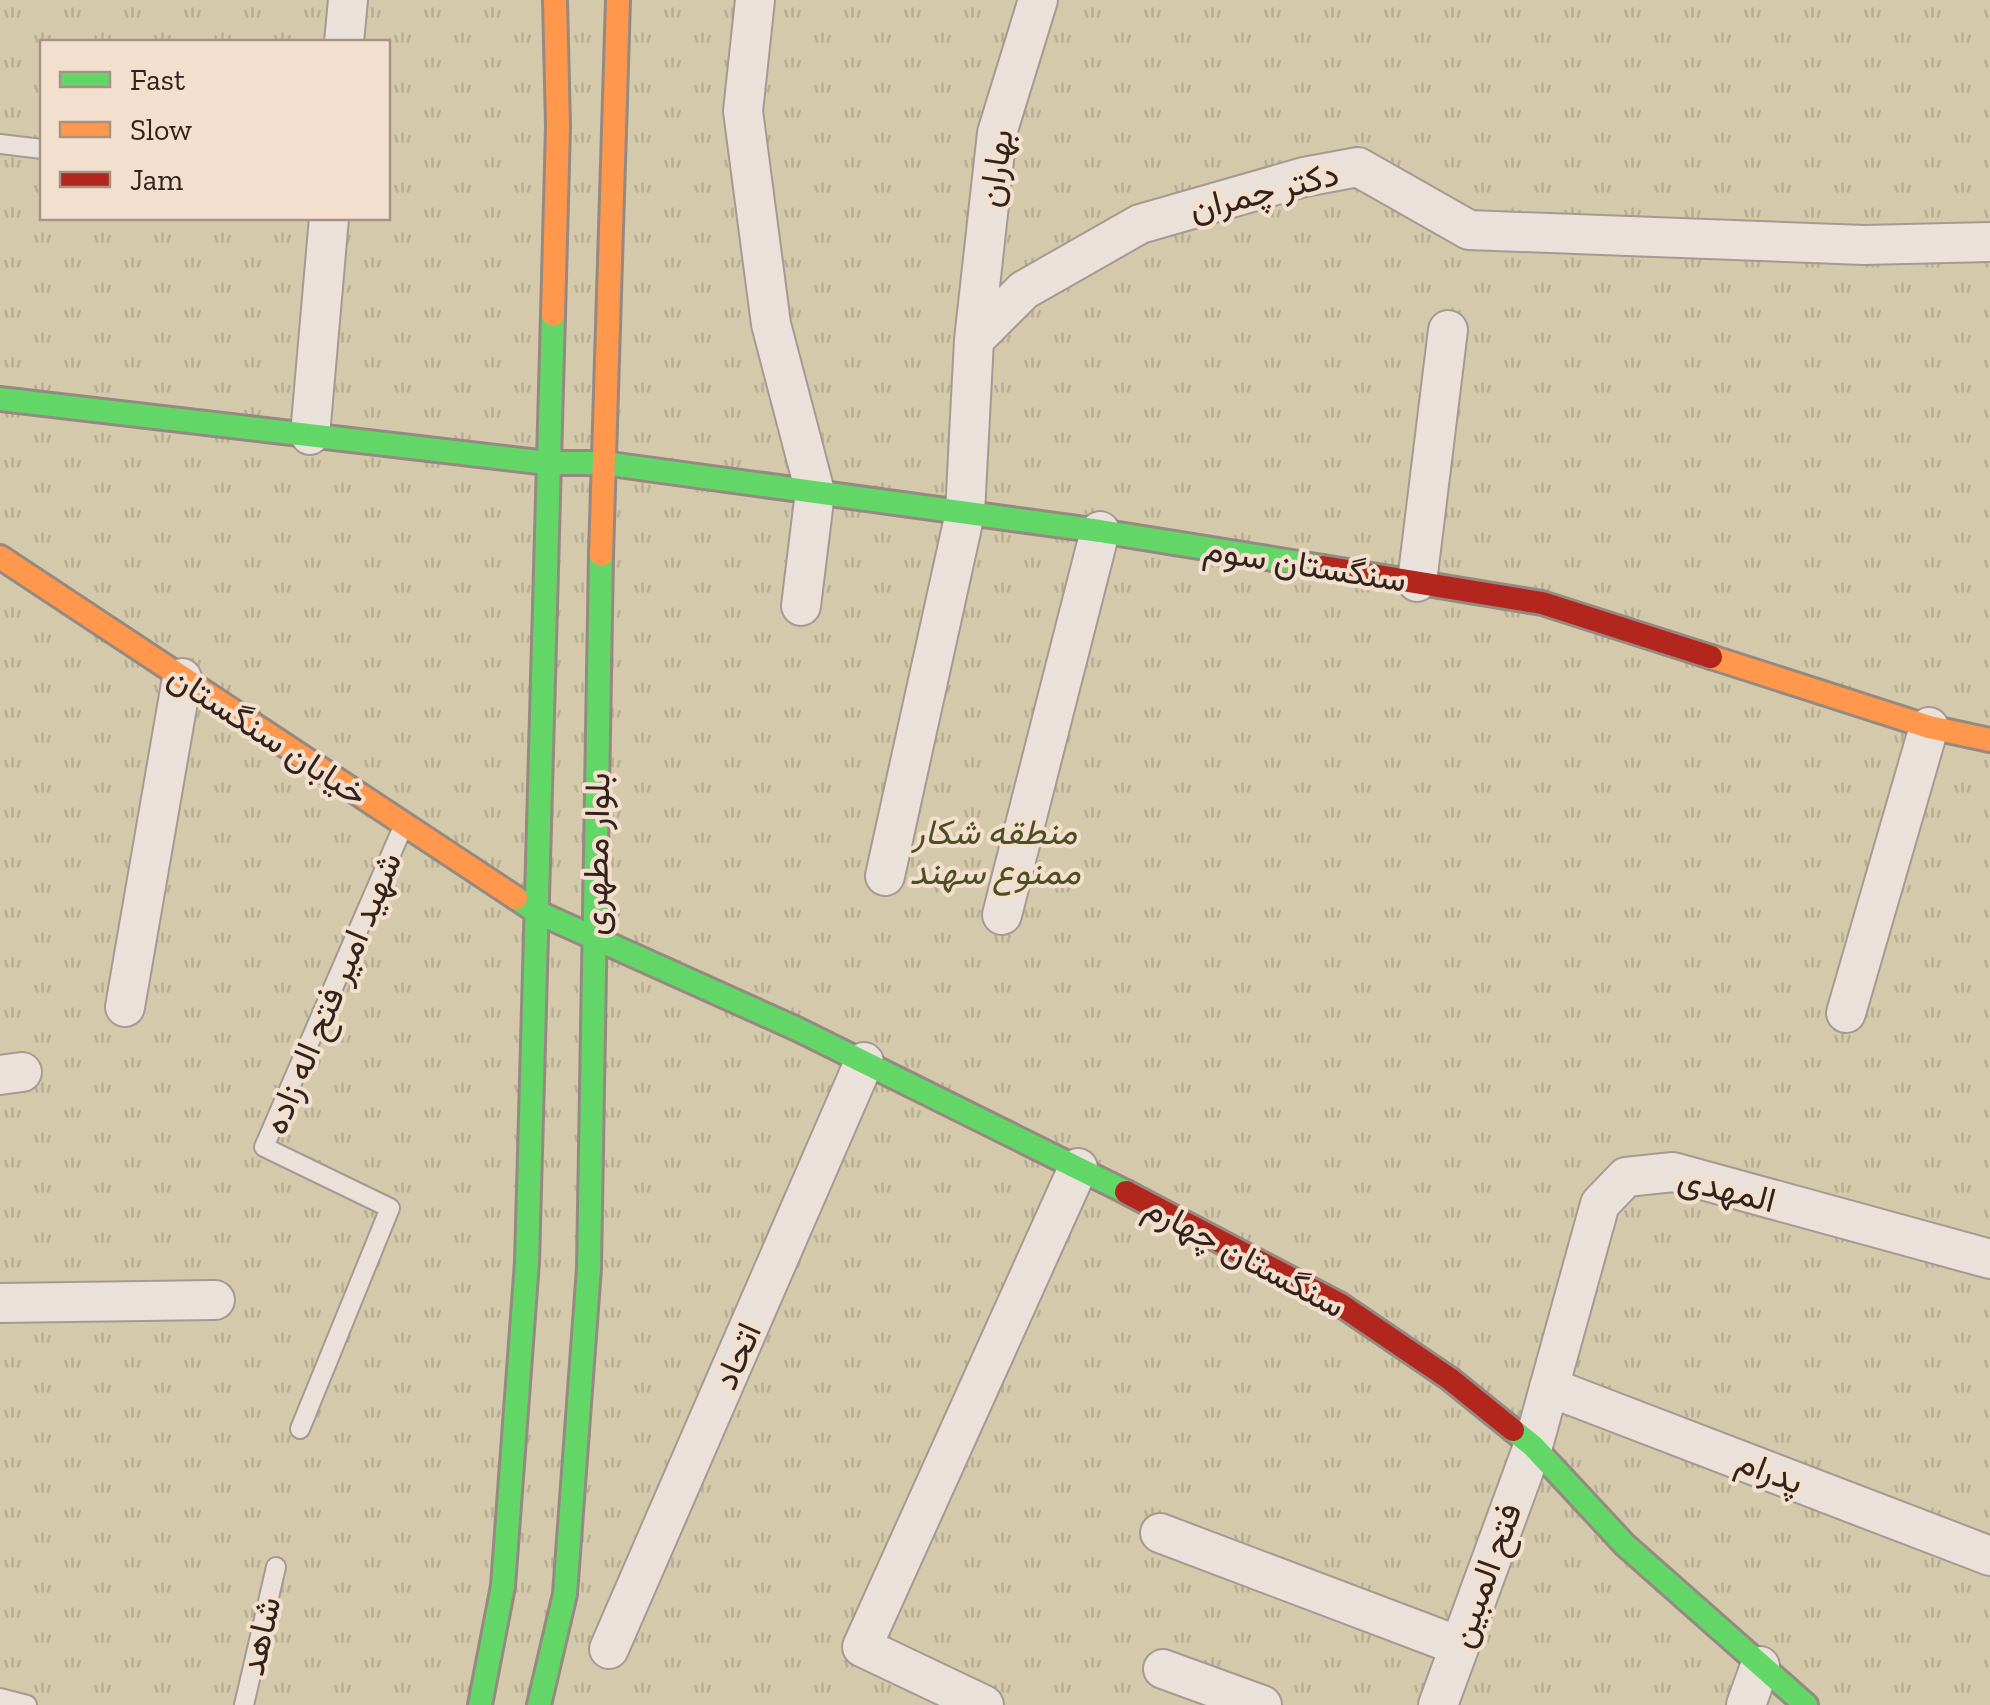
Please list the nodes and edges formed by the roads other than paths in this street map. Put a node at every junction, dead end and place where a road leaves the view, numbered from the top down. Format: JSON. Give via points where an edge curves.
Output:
{"nodes":[{"id":1,"x":348,"y":0,"type":"edge"},
{"id":2,"x":555,"y":0,"type":"edge"},
{"id":3,"x":618,"y":0,"type":"edge"},
{"id":4,"x":755,"y":0,"type":"edge"},
{"id":5,"x":1038,"y":0,"type":"edge"},
{"id":6,"x":344,"y":40,"type":"edge"},
{"id":7,"x":0,"y":144,"type":"edge"},
{"id":8,"x":40,"y":150,"type":"edge"},
{"id":9,"x":329,"y":220,"type":"edge"},
{"id":10,"x":1990,"y":242,"type":"edge"},
{"id":11,"x":1448,"y":330,"type":"dead end"},
{"id":12,"x":974,"y":340,"type":"junction"},
{"id":13,"x":0,"y":399,"type":"edge"},
{"id":14,"x":310,"y":436,"type":"junction"},
{"id":15,"x":604,"y":463,"type":"junction"},
{"id":16,"x":548,"y":464,"type":"junction"},
{"id":17,"x":814,"y":492,"type":"junction"},
{"id":18,"x":966,"y":513,"type":"junction"},
{"id":19,"x":1100,"y":531,"type":"junction"},
{"id":20,"x":0,"y":558,"type":"edge"},
{"id":21,"x":1417,"y":582,"type":"junction"},
{"id":22,"x":801,"y":606,"type":"dead end"},
{"id":23,"x":182,"y":678,"type":"junction"},
{"id":24,"x":1929,"y":727,"type":"junction"},
{"id":25,"x":1990,"y":740,"type":"edge"},
{"id":26,"x":404,"y":824,"type":"junction"},
{"id":27,"x":885,"y":876,"type":"dead end"},
{"id":28,"x":536,"y":912,"type":"junction"},
{"id":29,"x":1002,"y":915,"type":"dead end"},
{"id":30,"x":595,"y":939,"type":"junction"},
{"id":31,"x":125,"y":1008,"type":"dead end"},
{"id":32,"x":1846,"y":1013,"type":"dead end"},
{"id":33,"x":864,"y":1062,"type":"junction"},
{"id":34,"x":1078,"y":1168,"type":"junction"},
{"id":35,"x":1990,"y":1260,"type":"edge"},
{"id":36,"x":215,"y":1300,"type":"dead end"},
{"id":37,"x":0,"y":1303,"type":"edge"},
{"id":38,"x":1550,"y":1387,"type":"junction"},
{"id":39,"x":300,"y":1429,"type":"dead end"},
{"id":40,"x":1533,"y":1446,"type":"junction"},
{"id":41,"x":1160,"y":1532,"type":"dead end"},
{"id":42,"x":1990,"y":1556,"type":"edge"},
{"id":43,"x":276,"y":1567,"type":"dead end"},
{"id":44,"x":1460,"y":1646,"type":"junction"},
{"id":45,"x":609,"y":1649,"type":"dead end"},
{"id":46,"x":1760,"y":1666,"type":"junction"},
{"id":47,"x":1163,"y":1669,"type":"dead end"},
{"id":48,"x":0,"y":1698,"type":"edge"},
{"id":49,"x":27,"y":1705,"type":"edge"},
{"id":50,"x":244,"y":1705,"type":"edge"},
{"id":51,"x":480,"y":1705,"type":"edge"},
{"id":52,"x":539,"y":1705,"type":"edge"},
{"id":53,"x":984,"y":1705,"type":"edge"},
{"id":54,"x":1262,"y":1705,"type":"edge"},
{"id":55,"x":1438,"y":1705,"type":"edge"},
{"id":56,"x":1746,"y":1705,"type":"edge"},
{"id":57,"x":1806,"y":1705,"type":"edge"}],
"edges":[{"from":1,"to":6,"type":"street"},
{"from":2,"to":16,"type":"street","name":"بلوار مطهری"},
{"from":3,"to":15,"type":"street","name":"بلوار مطهری"},
{"from":4,"to":17,"type":"street","via":[[743,111],[772,324]]},
{"from":5,"to":12,"type":"street","name":"بهاران","via":[[998,133]]},
{"from":7,"to":8,"type":"lane"},
{"from":9,"to":14,"type":"street"},
{"from":10,"to":12,"type":"street","name":"دکتر چمران","via":[[1864,245],[1469,230],[1358,167],[1140,224],[1024,290]]},
{"from":11,"to":21,"type":"street"},
{"from":12,"to":18,"type":"street"},
{"from":13,"to":14,"type":"street"},
{"from":14,"to":16,"type":"street"},
{"from":15,"to":16,"type":"street","name":"سنگستان سوم"},
{"from":15,"to":17,"type":"street","name":"سنگستان سوم"},
{"from":15,"to":30,"type":"street","name":"بلوار مطهری"},
{"from":16,"to":28,"type":"street","name":"بلوار مطهری"},
{"from":17,"to":18,"type":"street","name":"سنگستان سوم"},
{"from":17,"to":22,"type":"street"},
{"from":18,"to":19,"type":"street","name":"سنگستان سوم"},
{"from":18,"to":27,"type":"street"},
{"from":19,"to":21,"type":"street","name":"سنگستان سوم"},
{"from":19,"to":29,"type":"street"},
{"from":20,"to":23,"type":"street","name":"خیابان سنگستان"},
{"from":21,"to":24,"type":"street","name":"سنگستان سوم","via":[[1542,602]]},
{"from":23,"to":26,"type":"street","name":"خیابان سنگستان"},
{"from":23,"to":31,"type":"street"},
{"from":24,"to":25,"type":"street","name":"سنگستان سوم"},
{"from":24,"to":32,"type":"street"},
{"from":26,"to":28,"type":"street","name":"خیابان سنگستان"},
{"from":26,"to":39,"type":"lane","name":"شهید امیر فتح اله زاده","via":[[264,1147],[390,1208]]},
{"from":28,"to":30,"type":"street","name":"خیابان سنگستان"},
{"from":28,"to":51,"type":"street","name":"بلوار مطهری","via":[[526,1281],[503,1586]]},
{"from":30,"to":33,"type":"street","name":"سنگستان چهارم"},
{"from":30,"to":52,"type":"street","name":"بلوار مطهری","via":[[583,1345],[564,1594]]},
{"from":33,"to":34,"type":"street","name":"سنگستان چهارم"},
{"from":33,"to":45,"type":"street","name":"اتحاد"},
{"from":34,"to":40,"type":"street","name":"سنگستان چهارم","via":[[1341,1304]]},
{"from":34,"to":53,"type":"street","via":[[862,1647]]},
{"from":35,"to":38,"type":"street","name":"المهدی","via":[[1673,1172],[1626,1176],[1600,1204]]},
{"from":36,"to":37,"type":"street"},
{"from":38,"to":40,"type":"street","name":"المهدی"},
{"from":38,"to":42,"type":"street","name":"پدرام"},
{"from":40,"to":44,"type":"street","name":"فتح المبین"},
{"from":40,"to":46,"type":"street","name":"سنگستان چهارم","via":[[1625,1545]]},
{"from":41,"to":44,"type":"street"},
{"from":43,"to":50,"type":"lane","name":"شاهد"},
{"from":44,"to":55,"type":"street","name":"فتح المبین"},
{"from":46,"to":56,"type":"street"},
{"from":46,"to":57,"type":"street","name":"سنگستان چهارم"},
{"from":47,"to":54,"type":"street"},
{"from":48,"to":49,"type":"lane"}]}
